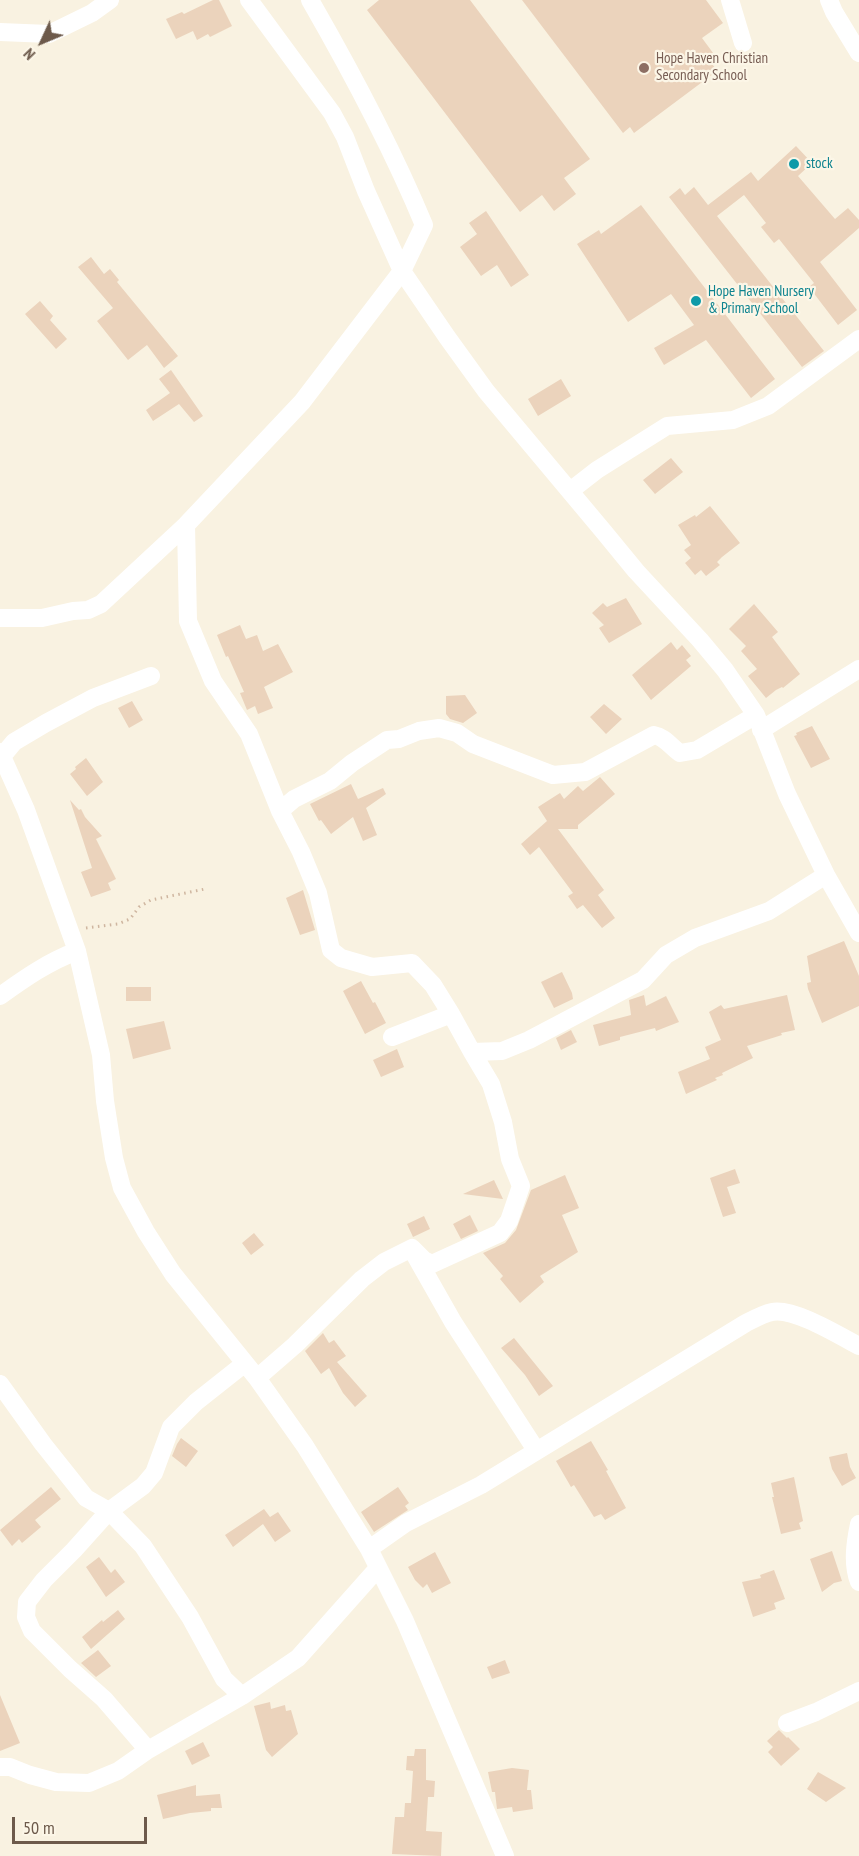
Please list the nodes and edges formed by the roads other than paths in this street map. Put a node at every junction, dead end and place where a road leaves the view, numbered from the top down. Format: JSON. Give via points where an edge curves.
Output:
{"nodes":[{"id":1,"x":110,"y":0,"type":"edge"},
{"id":2,"x":249,"y":0,"type":"edge"},
{"id":3,"x":310,"y":0,"type":"edge"},
{"id":4,"x":730,"y":0,"type":"edge"},
{"id":5,"x":829,"y":0,"type":"edge"},
{"id":6,"x":0,"y":32,"type":"edge"},
{"id":7,"x":743,"y":43,"type":"dead end"},
{"id":8,"x":859,"y":53,"type":"edge"},
{"id":9,"x":402,"y":271,"type":"junction"},
{"id":10,"x":859,"y":339,"type":"edge"},
{"id":11,"x":570,"y":491,"type":"junction"},
{"id":12,"x":186,"y":525,"type":"junction"},
{"id":13,"x":0,"y":618,"type":"edge"},
{"id":14,"x":859,"y":669,"type":"edge"},
{"id":15,"x":151,"y":676,"type":"dead end"},
{"id":16,"x":759,"y":723,"type":"junction"},
{"id":17,"x":1,"y":756,"type":"edge"},
{"id":18,"x":280,"y":811,"type":"junction"},
{"id":19,"x":826,"y":875,"type":"junction"},
{"id":20,"x":859,"y":932,"type":"edge"},
{"id":21,"x":77,"y":951,"type":"junction"},
{"id":22,"x":0,"y":996,"type":"edge"},
{"id":23,"x":452,"y":1014,"type":"junction"},
{"id":24,"x":392,"y":1036,"type":"dead end"},
{"id":25,"x":472,"y":1052,"type":"junction"},
{"id":26,"x":412,"y":1248,"type":"junction"},
{"id":27,"x":859,"y":1346,"type":"edge"},
{"id":28,"x":244,"y":1364,"type":"junction"},
{"id":29,"x":257,"y":1378,"type":"junction"},
{"id":30,"x":0,"y":1384,"type":"edge"},
{"id":31,"x":536,"y":1450,"type":"junction"},
{"id":32,"x":109,"y":1511,"type":"junction"},
{"id":33,"x":859,"y":1524,"type":"edge"},
{"id":34,"x":369,"y":1549,"type":"junction"},
{"id":35,"x":378,"y":1568,"type":"junction"},
{"id":36,"x":859,"y":1582,"type":"edge"},
{"id":37,"x":859,"y":1691,"type":"edge"},
{"id":38,"x":242,"y":1696,"type":"junction"},
{"id":39,"x":787,"y":1723,"type":"dead end"},
{"id":40,"x":148,"y":1750,"type":"junction"},
{"id":41,"x":0,"y":1767,"type":"edge"},
{"id":42,"x":505,"y":1856,"type":"edge"}],
"edges":[{"from":1,"to":6,"type":"street","via":[[49,34]]},
{"from":2,"to":9,"type":"street","via":[[332,113]]},
{"from":3,"to":9,"type":"street","via":[[368,106],[424,225]]},
{"from":4,"to":7,"type":"street"},
{"from":5,"to":8,"type":"street"},
{"from":9,"to":11,"type":"street","via":[[486,391]]},
{"from":9,"to":12,"type":"street","via":[[302,402]]},
{"from":10,"to":11,"type":"street","via":[[768,406],[734,420],[667,426]]},
{"from":11,"to":16,"type":"street","via":[[725,670]]},
{"from":12,"to":13,"type":"street","via":[[101,604],[42,618]]},
{"from":12,"to":18,"type":"street","via":[[188,621],[213,681],[249,734]]},
{"from":14,"to":16,"type":"street"},
{"from":15,"to":17,"type":"street","via":[[93,698],[46,723],[14,742]]},
{"from":16,"to":18,"type":"street","via":[[697,750],[680,753],[654,735],[585,772],[553,775],[473,744],[457,733],[439,728],[419,731],[387,740]]},
{"from":16,"to":19,"type":"street","via":[[787,794]]},
{"from":17,"to":21,"type":"street","via":[[26,810]]},
{"from":18,"to":23,"type":"street","via":[[318,893],[331,950],[341,958],[372,967],[412,963]]},
{"from":19,"to":20,"type":"street"},
{"from":19,"to":25,"type":"street","via":[[769,911],[695,938],[666,955],[643,980],[529,1040],[502,1051]]},
{"from":21,"to":22,"type":"street","via":[[34,972]]},
{"from":21,"to":28,"type":"street","via":[[101,1055],[114,1158],[122,1188],[173,1275]]},
{"from":23,"to":24,"type":"street"},
{"from":23,"to":25,"type":"street"},
{"from":25,"to":26,"type":"street","via":[[491,1084],[521,1186],[509,1221],[500,1233],[432,1264]]},
{"from":26,"to":29,"type":"street","via":[[384,1262],[362,1280]]},
{"from":26,"to":31,"type":"street","via":[[453,1322]]},
{"from":27,"to":31,"type":"street","via":[[814,1322],[774,1311],[746,1323]]},
{"from":28,"to":29,"type":"street"},
{"from":28,"to":32,"type":"street","via":[[171,1427],[154,1473]]},
{"from":29,"to":34,"type":"street"},
{"from":30,"to":32,"type":"street","via":[[86,1498]]},
{"from":31,"to":34,"type":"street","via":[[481,1485],[406,1523]]},
{"from":32,"to":38,"type":"street","via":[[143,1546],[190,1617],[224,1679]]},
{"from":32,"to":40,"type":"street","via":[[44,1580],[27,1602],[26,1617],[32,1630],[104,1699]]},
{"from":33,"to":36,"type":"street","via":[[855,1539],[855,1573]]},
{"from":34,"to":35,"type":"street"},
{"from":35,"to":38,"type":"street","via":[[298,1658]]},
{"from":35,"to":42,"type":"street","via":[[415,1643]]},
{"from":37,"to":39,"type":"street"},
{"from":38,"to":40,"type":"street"},
{"from":40,"to":41,"type":"street","via":[[118,1771],[89,1783],[56,1782]]}]}
